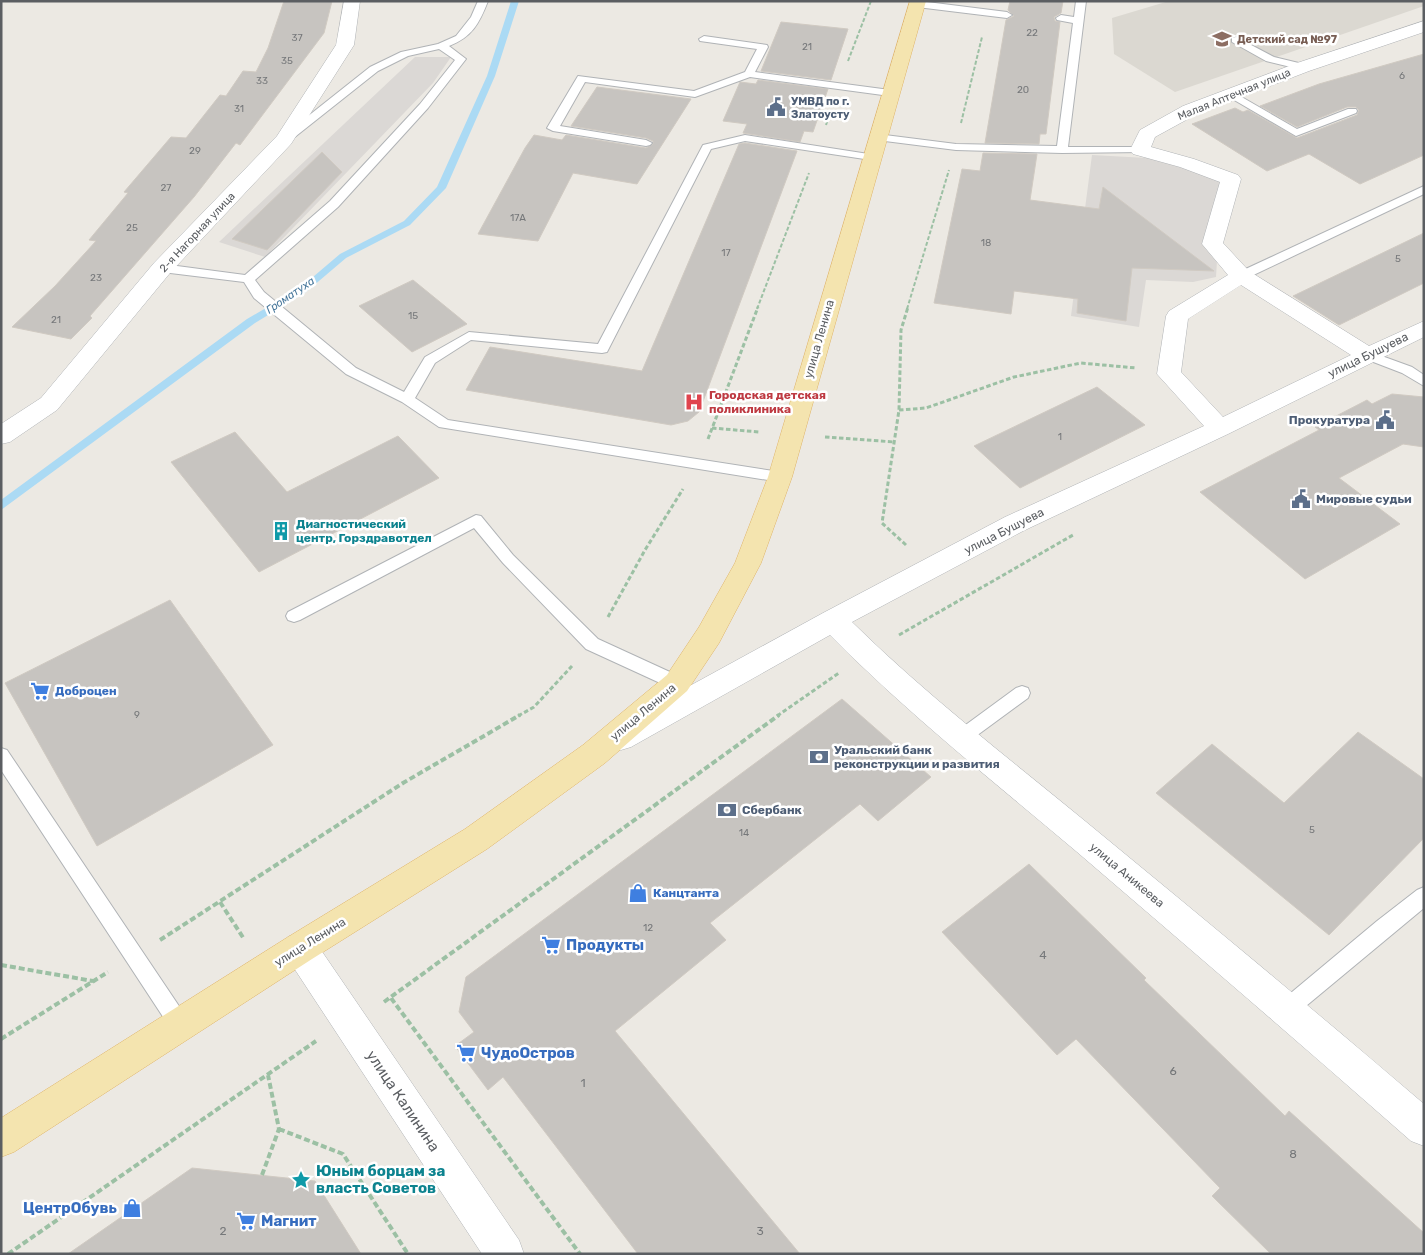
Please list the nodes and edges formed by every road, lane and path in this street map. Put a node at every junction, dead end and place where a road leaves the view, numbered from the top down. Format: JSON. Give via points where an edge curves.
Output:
{"nodes":[{"id":1,"x":352,"y":1,"type":"edge"},
{"id":2,"x":483,"y":1,"type":"edge"},
{"id":3,"x":1081,"y":1,"type":"edge"},
{"id":4,"x":917,"y":3,"type":"edge"},
{"id":5,"x":988,"y":11,"type":"junction"},
{"id":6,"x":1007,"y":15,"type":"dead end"},
{"id":7,"x":1061,"y":18,"type":"dead end"},
{"id":8,"x":1078,"y":21,"type":"junction"},
{"id":9,"x":1424,"y":26,"type":"edge"},
{"id":10,"x":704,"y":39,"type":"dead end"},
{"id":11,"x":1236,"y":40,"type":"dead end"},
{"id":12,"x":441,"y":46,"type":"junction"},
{"id":13,"x":1303,"y":66,"type":"junction"},
{"id":14,"x":749,"y":74,"type":"junction"},
{"id":15,"x":890,"y":93,"type":"junction"},
{"id":16,"x":1234,"y":95,"type":"junction"},
{"id":17,"x":1352,"y":111,"type":"dead end"},
{"id":18,"x":284,"y":140,"type":"junction"},
{"id":19,"x":646,"y":143,"type":"dead end"},
{"id":20,"x":874,"y":147,"type":"junction"},
{"id":21,"x":956,"y":147,"type":"junction"},
{"id":22,"x":1062,"y":150,"type":"junction"},
{"id":23,"x":1140,"y":150,"type":"junction"},
{"id":24,"x":1424,"y":189,"type":"edge"},
{"id":25,"x":162,"y":268,"type":"junction"},
{"id":26,"x":1241,"y":276,"type":"junction"},
{"id":27,"x":248,"y":279,"type":"junction"},
{"id":28,"x":1424,"y":328,"type":"edge"},
{"id":29,"x":1368,"y":355,"type":"junction"},
{"id":30,"x":1168,"y":374,"type":"junction"},
{"id":31,"x":1424,"y":382,"type":"edge"},
{"id":32,"x":407,"y":399,"type":"junction"},
{"id":33,"x":899,"y":410,"type":"junction"},
{"id":34,"x":1220,"y":428,"type":"junction"},
{"id":35,"x":1,"y":436,"type":"edge"},
{"id":36,"x":780,"y":477,"type":"junction"},
{"id":37,"x":931,"y":568,"type":"junction"},
{"id":38,"x":294,"y":616,"type":"dead end"},
{"id":39,"x":833,"y":620,"type":"junction"},
{"id":40,"x":865,"y":654,"type":"junction"},
{"id":41,"x":677,"y":683,"type":"junction"},
{"id":42,"x":1022,"y":693,"type":"dead end"},
{"id":43,"x":962,"y":737,"type":"junction"},
{"id":44,"x":1,"y":754,"type":"edge"},
{"id":45,"x":594,"y":754,"type":"junction"},
{"id":46,"x":1424,"y":896,"type":"edge"},
{"id":47,"x":300,"y":948,"type":"junction"},
{"id":48,"x":1,"y":965,"type":"edge"},
{"id":49,"x":94,"y":982,"type":"dead end"},
{"id":50,"x":392,"y":998,"type":"junction"},
{"id":51,"x":1287,"y":1009,"type":"junction"},
{"id":52,"x":350,"y":1021,"type":"junction"},
{"id":53,"x":180,"y":1025,"type":"junction"},
{"id":54,"x":268,"y":1075,"type":"junction"},
{"id":55,"x":1424,"y":1128,"type":"edge"},
{"id":56,"x":279,"y":1129,"type":"junction"},
{"id":57,"x":1,"y":1139,"type":"edge"},
{"id":58,"x":262,"y":1176,"type":"dead end"},
{"id":59,"x":8,"y":1254,"type":"edge"},
{"id":60,"x":408,"y":1254,"type":"edge"},
{"id":61,"x":505,"y":1254,"type":"edge"},
{"id":62,"x":580,"y":1254,"type":"edge"}],
"edges":[{"from":1,"to":18,"type":"street","name":"2-я Нагорная улица","via":[[345,46]]},
{"from":2,"to":12,"type":"lane","via":[[476,18],[460,38]]},
{"from":3,"to":8,"type":"lane"},
{"from":4,"to":5,"type":"lane"},
{"from":4,"to":15,"type":"main road","name":"улица Ленина"},
{"from":5,"to":6,"type":"lane"},
{"from":5,"to":21,"type":"path"},
{"from":7,"to":8,"type":"lane"},
{"from":8,"to":22,"type":"lane"},
{"from":9,"to":13,"type":"street","name":"Малая Аптечная улица"},
{"from":10,"to":14,"type":"lane","via":[[763,46]]},
{"from":11,"to":13,"type":"lane","via":[[1270,59]]},
{"from":12,"to":18,"type":"lane","via":[[405,54],[374,69]]},
{"from":12,"to":27,"type":"lane","via":[[461,59],[424,106],[334,204]]},
{"from":13,"to":16,"type":"street","name":"Малая Аптечная улица"},
{"from":14,"to":15,"type":"lane"},
{"from":14,"to":19,"type":"lane","via":[[695,94],[582,78],[553,128]]},
{"from":15,"to":20,"type":"main road","name":"улица Ленина"},
{"from":16,"to":17,"type":"lane","via":[[1296,133]]},
{"from":16,"to":23,"type":"street","name":"Малая Аптечная улица","via":[[1190,110],[1147,134]]},
{"from":18,"to":25,"type":"street","name":"2-я Нагорная улица"},
{"from":20,"to":21,"type":"lane"},
{"from":20,"to":32,"type":"lane","via":[[746,138],[707,148],[602,349],[469,336],[430,360]]},
{"from":20,"to":36,"type":"main road","name":"улица Ленина"},
{"from":21,"to":22,"type":"lane"},
{"from":21,"to":33,"type":"path","via":[[901,330]]},
{"from":22,"to":23,"type":"lane"},
{"from":23,"to":26,"type":"street","via":[[1187,162],[1232,179],[1212,244]]},
{"from":24,"to":26,"type":"lane"},
{"from":25,"to":27,"type":"lane"},
{"from":25,"to":35,"type":"street","name":"2-я Нагорная улица","via":[[49,404]]},
{"from":26,"to":29,"type":"street"},
{"from":26,"to":30,"type":"street","via":[[1177,316]]},
{"from":27,"to":32,"type":"lane","via":[[259,295],[351,371]]},
{"from":28,"to":29,"type":"street","name":"улица Бушуева"},
{"from":29,"to":31,"type":"lane","via":[[1407,370]]},
{"from":29,"to":34,"type":"street","name":"улица Бушуева"},
{"from":30,"to":33,"type":"path","via":[[1081,363],[1014,377],[926,408]]},
{"from":30,"to":34,"type":"street"},
{"from":32,"to":36,"type":"lane","via":[[444,424]]},
{"from":33,"to":37,"type":"path","via":[[882,522]]},
{"from":34,"to":37,"type":"street","name":"улица Бушуева","via":[[1014,524]]},
{"from":36,"to":41,"type":"main road","name":"улица Ленина","via":[[748,563],[709,635]]},
{"from":37,"to":39,"type":"street","name":"улица Бушуева"},
{"from":37,"to":40,"type":"path","via":[[955,602]]},
{"from":38,"to":41,"type":"lane","via":[[476,520],[508,559],[592,644]]},
{"from":39,"to":40,"type":"street","name":"улица Аникеева"},
{"from":39,"to":45,"type":"street","name":"улица Бушуева"},
{"from":40,"to":43,"type":"street","name":"улица Аникеева"},
{"from":40,"to":50,"type":"path"},
{"from":41,"to":45,"type":"main road","name":"улица Ленина"},
{"from":42,"to":43,"type":"lane"},
{"from":43,"to":51,"type":"street","name":"улица Аникеева"},
{"from":44,"to":53,"type":"lane"},
{"from":45,"to":47,"type":"main road","name":"улица Ленина","via":[[476,839]]},
{"from":46,"to":51,"type":"lane"},
{"from":47,"to":52,"type":"street","name":"улица Калинина"},
{"from":47,"to":53,"type":"main road","name":"улица Ленина"},
{"from":48,"to":49,"type":"path"},
{"from":50,"to":52,"type":"path"},
{"from":50,"to":62,"type":"path"},
{"from":51,"to":55,"type":"street","name":"улица Аникеева"},
{"from":52,"to":54,"type":"path"},
{"from":52,"to":61,"type":"street","name":"улица Калинина"},
{"from":53,"to":57,"type":"main road","name":"улица Ленина"},
{"from":54,"to":56,"type":"path"},
{"from":54,"to":59,"type":"path"},
{"from":56,"to":58,"type":"path"},
{"from":56,"to":60,"type":"path","via":[[343,1154]]}]}
